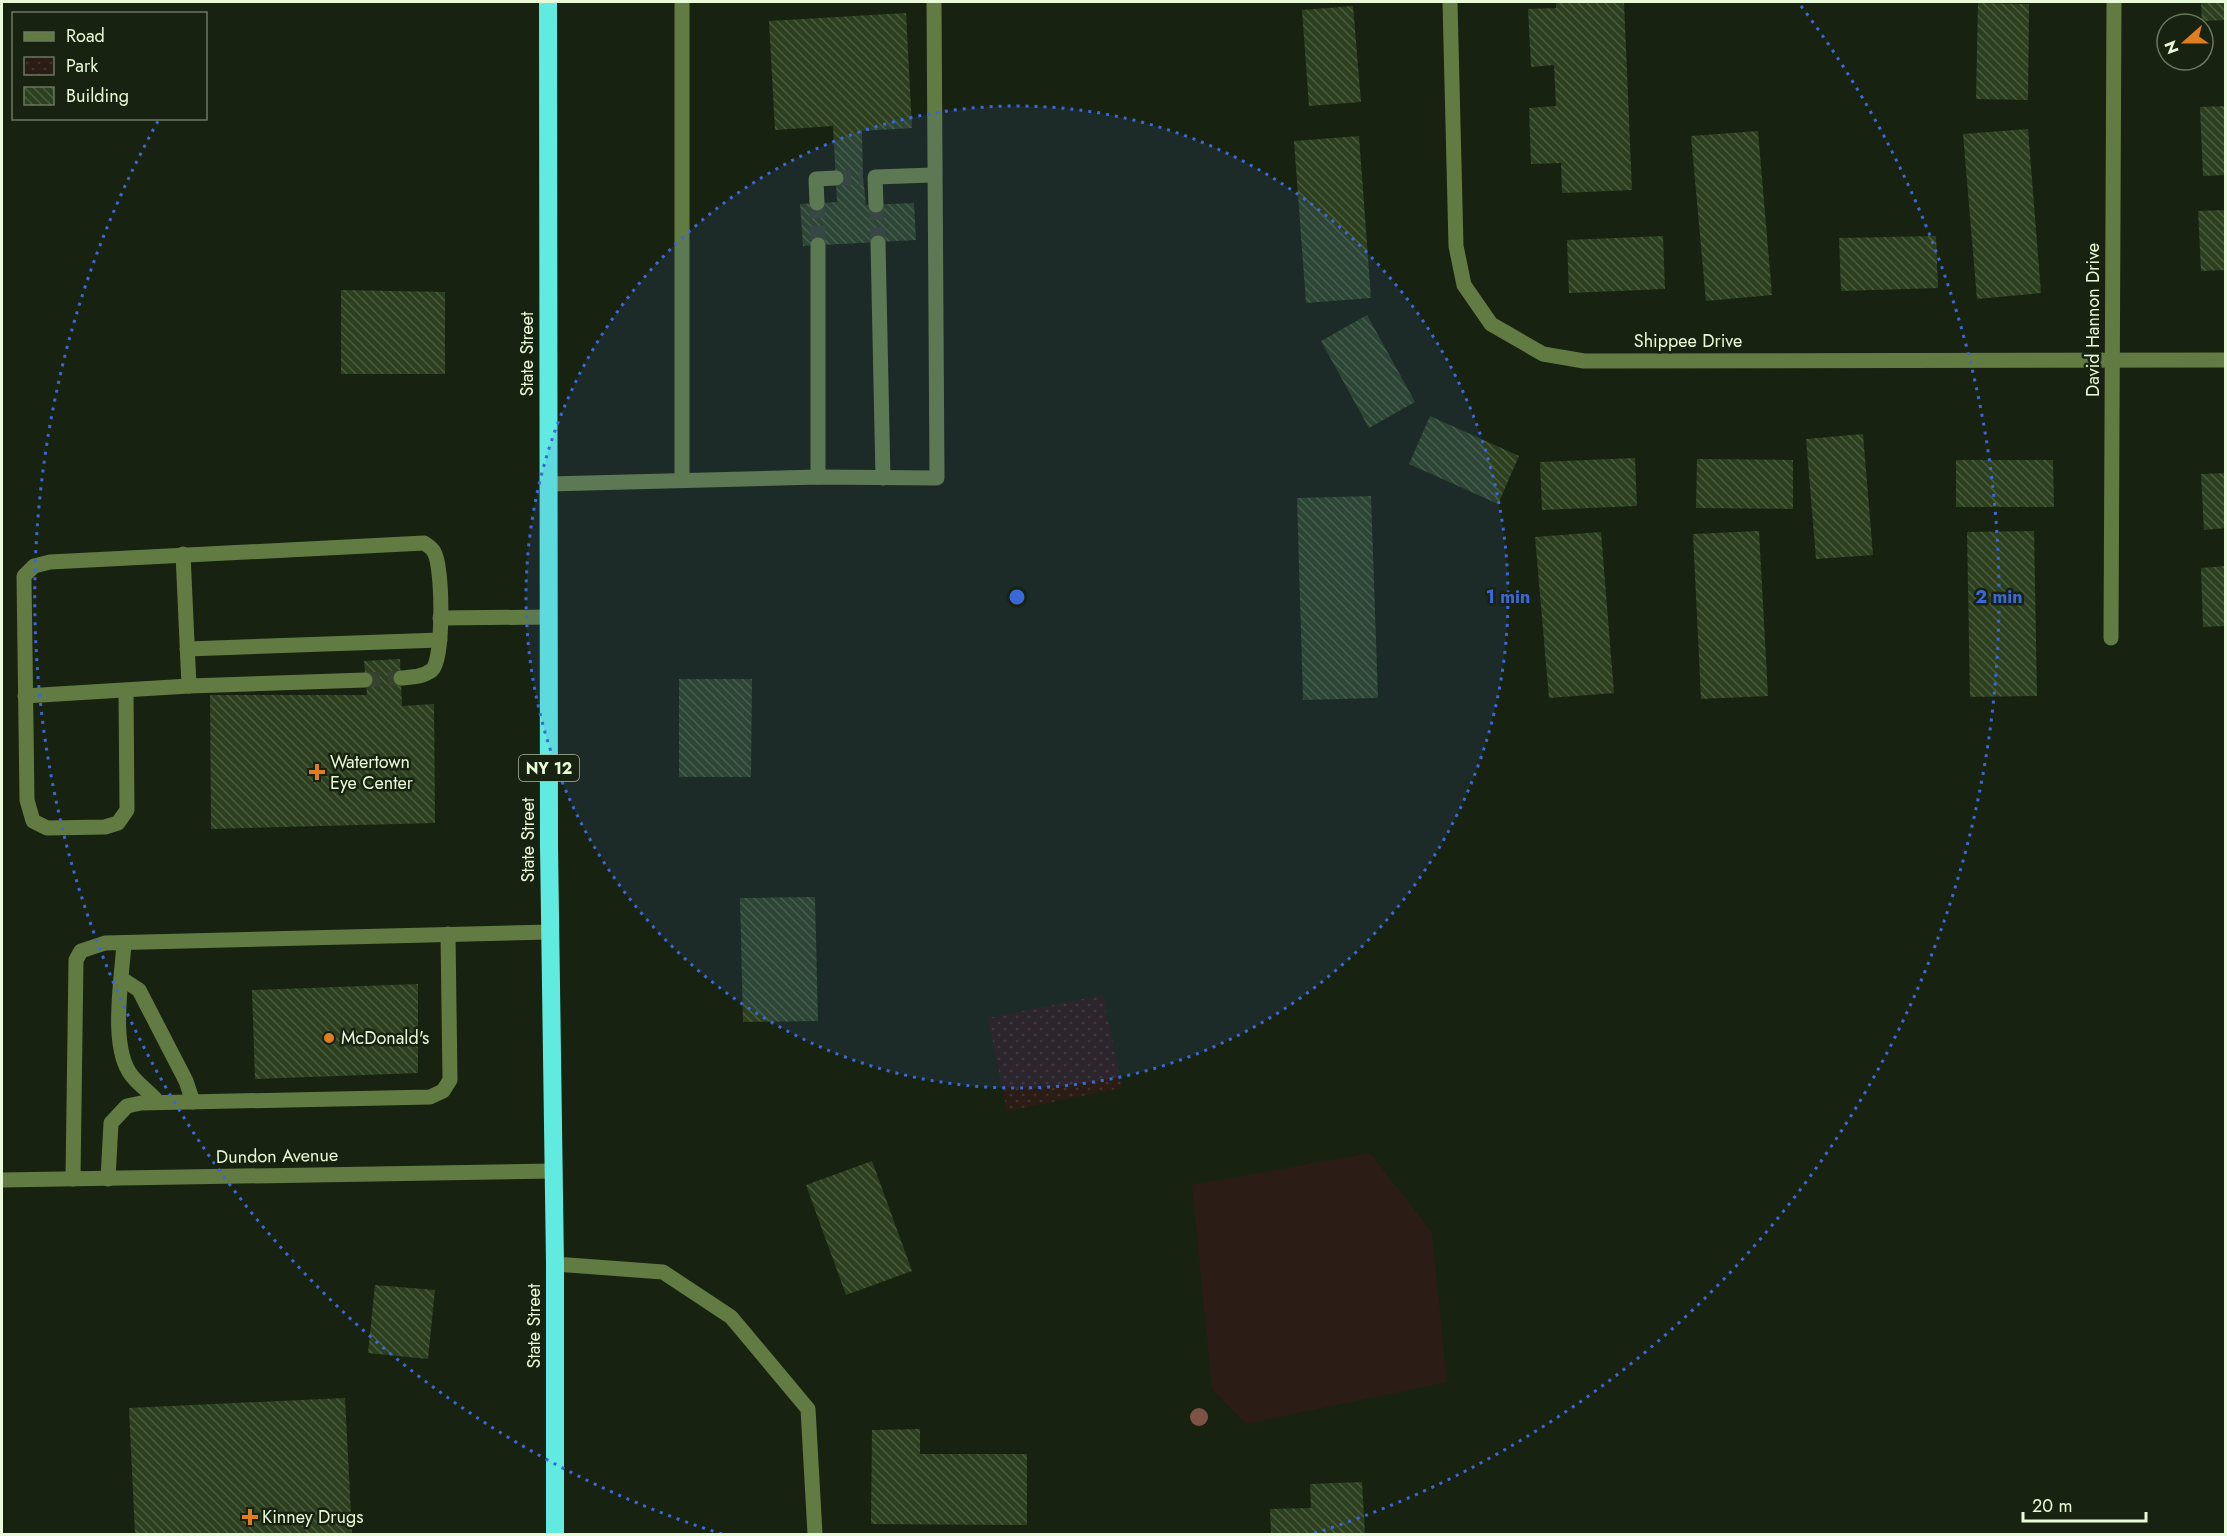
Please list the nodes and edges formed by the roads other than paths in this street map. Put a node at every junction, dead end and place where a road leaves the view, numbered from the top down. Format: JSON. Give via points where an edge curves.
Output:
{"nodes":[{"id":1,"x":548,"y":2,"type":"edge"},
{"id":2,"x":682,"y":2,"type":"edge"},
{"id":3,"x":934,"y":2,"type":"edge"},
{"id":4,"x":1450,"y":2,"type":"edge"},
{"id":5,"x":2114,"y":2,"type":"edge"},
{"id":6,"x":933,"y":175,"type":"junction"},
{"id":7,"x":836,"y":178,"type":"tunnel mouth"},
{"id":8,"x":817,"y":203,"type":"tunnel mouth"},
{"id":9,"x":876,"y":205,"type":"tunnel mouth"},
{"id":10,"x":879,"y":243,"type":"tunnel mouth"},
{"id":11,"x":818,"y":245,"type":"tunnel mouth"},
{"id":12,"x":2113,"y":359,"type":"junction"},
{"id":13,"x":2226,"y":360,"type":"edge"},
{"id":14,"x":818,"y":477,"type":"junction"},
{"id":15,"x":883,"y":478,"type":"junction"},
{"id":16,"x":682,"y":480,"type":"junction"},
{"id":17,"x":549,"y":484,"type":"junction"},
{"id":18,"x":183,"y":554,"type":"junction"},
{"id":19,"x":549,"y":617,"type":"junction"},
{"id":20,"x":440,"y":618,"type":"junction"},
{"id":21,"x":2111,"y":638,"type":"dead end"},
{"id":22,"x":440,"y":640,"type":"junction"},
{"id":23,"x":187,"y":650,"type":"junction"},
{"id":24,"x":401,"y":678,"type":"tunnel mouth"},
{"id":25,"x":365,"y":680,"type":"tunnel mouth"},
{"id":26,"x":189,"y":686,"type":"junction"},
{"id":27,"x":126,"y":692,"type":"junction"},
{"id":28,"x":25,"y":696,"type":"junction"},
{"id":29,"x":550,"y":932,"type":"junction"},
{"id":30,"x":448,"y":934,"type":"junction"},
{"id":31,"x":124,"y":943,"type":"junction"},
{"id":32,"x":122,"y":979,"type":"junction"},
{"id":33,"x":158,"y":1102,"type":"junction"},
{"id":34,"x":193,"y":1102,"type":"junction"},
{"id":35,"x":552,"y":1171,"type":"junction"},
{"id":36,"x":73,"y":1179,"type":"junction"},
{"id":37,"x":108,"y":1179,"type":"junction"},
{"id":38,"x":2,"y":1180,"type":"edge"},
{"id":39,"x":555,"y":1264,"type":"junction"},
{"id":40,"x":555,"y":1534,"type":"edge"},
{"id":41,"x":815,"y":1534,"type":"edge"}],
"edges":[{"from":1,"to":17,"type":"highway","name":"State Street","number":"NY 12"},
{"from":2,"to":16,"type":"street"},
{"from":3,"to":6,"type":"street"},
{"from":4,"to":12,"type":"street","name":"Shippee Drive","via":[[1456,246],[1464,285],[1491,324],[1543,354],[1584,361]]},
{"from":5,"to":12,"type":"street","name":"David Hannon Drive"},
{"from":6,"to":9,"type":"street","via":[[869,177]]},
{"from":6,"to":15,"type":"street","via":[[937,478]]},
{"from":7,"to":8,"type":"street","via":[[816,179]]},
{"from":10,"to":15,"type":"street"},
{"from":11,"to":14,"type":"street"},
{"from":12,"to":13,"type":"street","name":"Shippee Drive"},
{"from":12,"to":21,"type":"street","name":"David Hannon Drive"},
{"from":14,"to":15,"type":"street"},
{"from":14,"to":16,"type":"street"},
{"from":16,"to":17,"type":"street"},
{"from":17,"to":19,"type":"highway","name":"State Street","number":"NY 12"},
{"from":18,"to":20,"type":"street","via":[[424,543],[434,551],[438,566]]},
{"from":18,"to":23,"type":"street"},
{"from":18,"to":28,"type":"street","via":[[34,566],[24,576]]},
{"from":19,"to":20,"type":"street"},
{"from":19,"to":29,"type":"highway","name":"State Street","number":"NY 12"},
{"from":20,"to":22,"type":"street"},
{"from":22,"to":23,"type":"street"},
{"from":22,"to":24,"type":"street","via":[[438,660],[431,670],[419,677]]},
{"from":23,"to":26,"type":"street"},
{"from":25,"to":26,"type":"street"},
{"from":26,"to":27,"type":"street"},
{"from":27,"to":28,"type":"street"},
{"from":27,"to":28,"type":"street","via":[[127,810],[118,823],[105,827],[47,828],[33,821],[27,800]]},
{"from":29,"to":30,"type":"street"},
{"from":29,"to":35,"type":"highway","name":"State Street","number":"NY 12"},
{"from":30,"to":31,"type":"street"},
{"from":30,"to":34,"type":"street","via":[[450,1080],[443,1091],[430,1097]]},
{"from":31,"to":32,"type":"street"},
{"from":31,"to":36,"type":"street","via":[[90,946],[76,960]]},
{"from":32,"to":33,"type":"street","via":[[120,1050],[132,1077]]},
{"from":32,"to":34,"type":"street","via":[[139,990]]},
{"from":33,"to":34,"type":"street"},
{"from":33,"to":37,"type":"street","via":[[127,1106],[111,1123]]},
{"from":35,"to":37,"type":"street","name":"Dundon Avenue"},
{"from":35,"to":39,"type":"highway","name":"State Street","number":"NY 12"},
{"from":36,"to":37,"type":"street","name":"Dundon Avenue"},
{"from":36,"to":38,"type":"street","name":"Dundon Avenue"},
{"from":39,"to":40,"type":"highway","name":"State Street","number":"NY 12"},
{"from":39,"to":41,"type":"street","via":[[663,1272],[731,1317],[808,1409]]}]}
